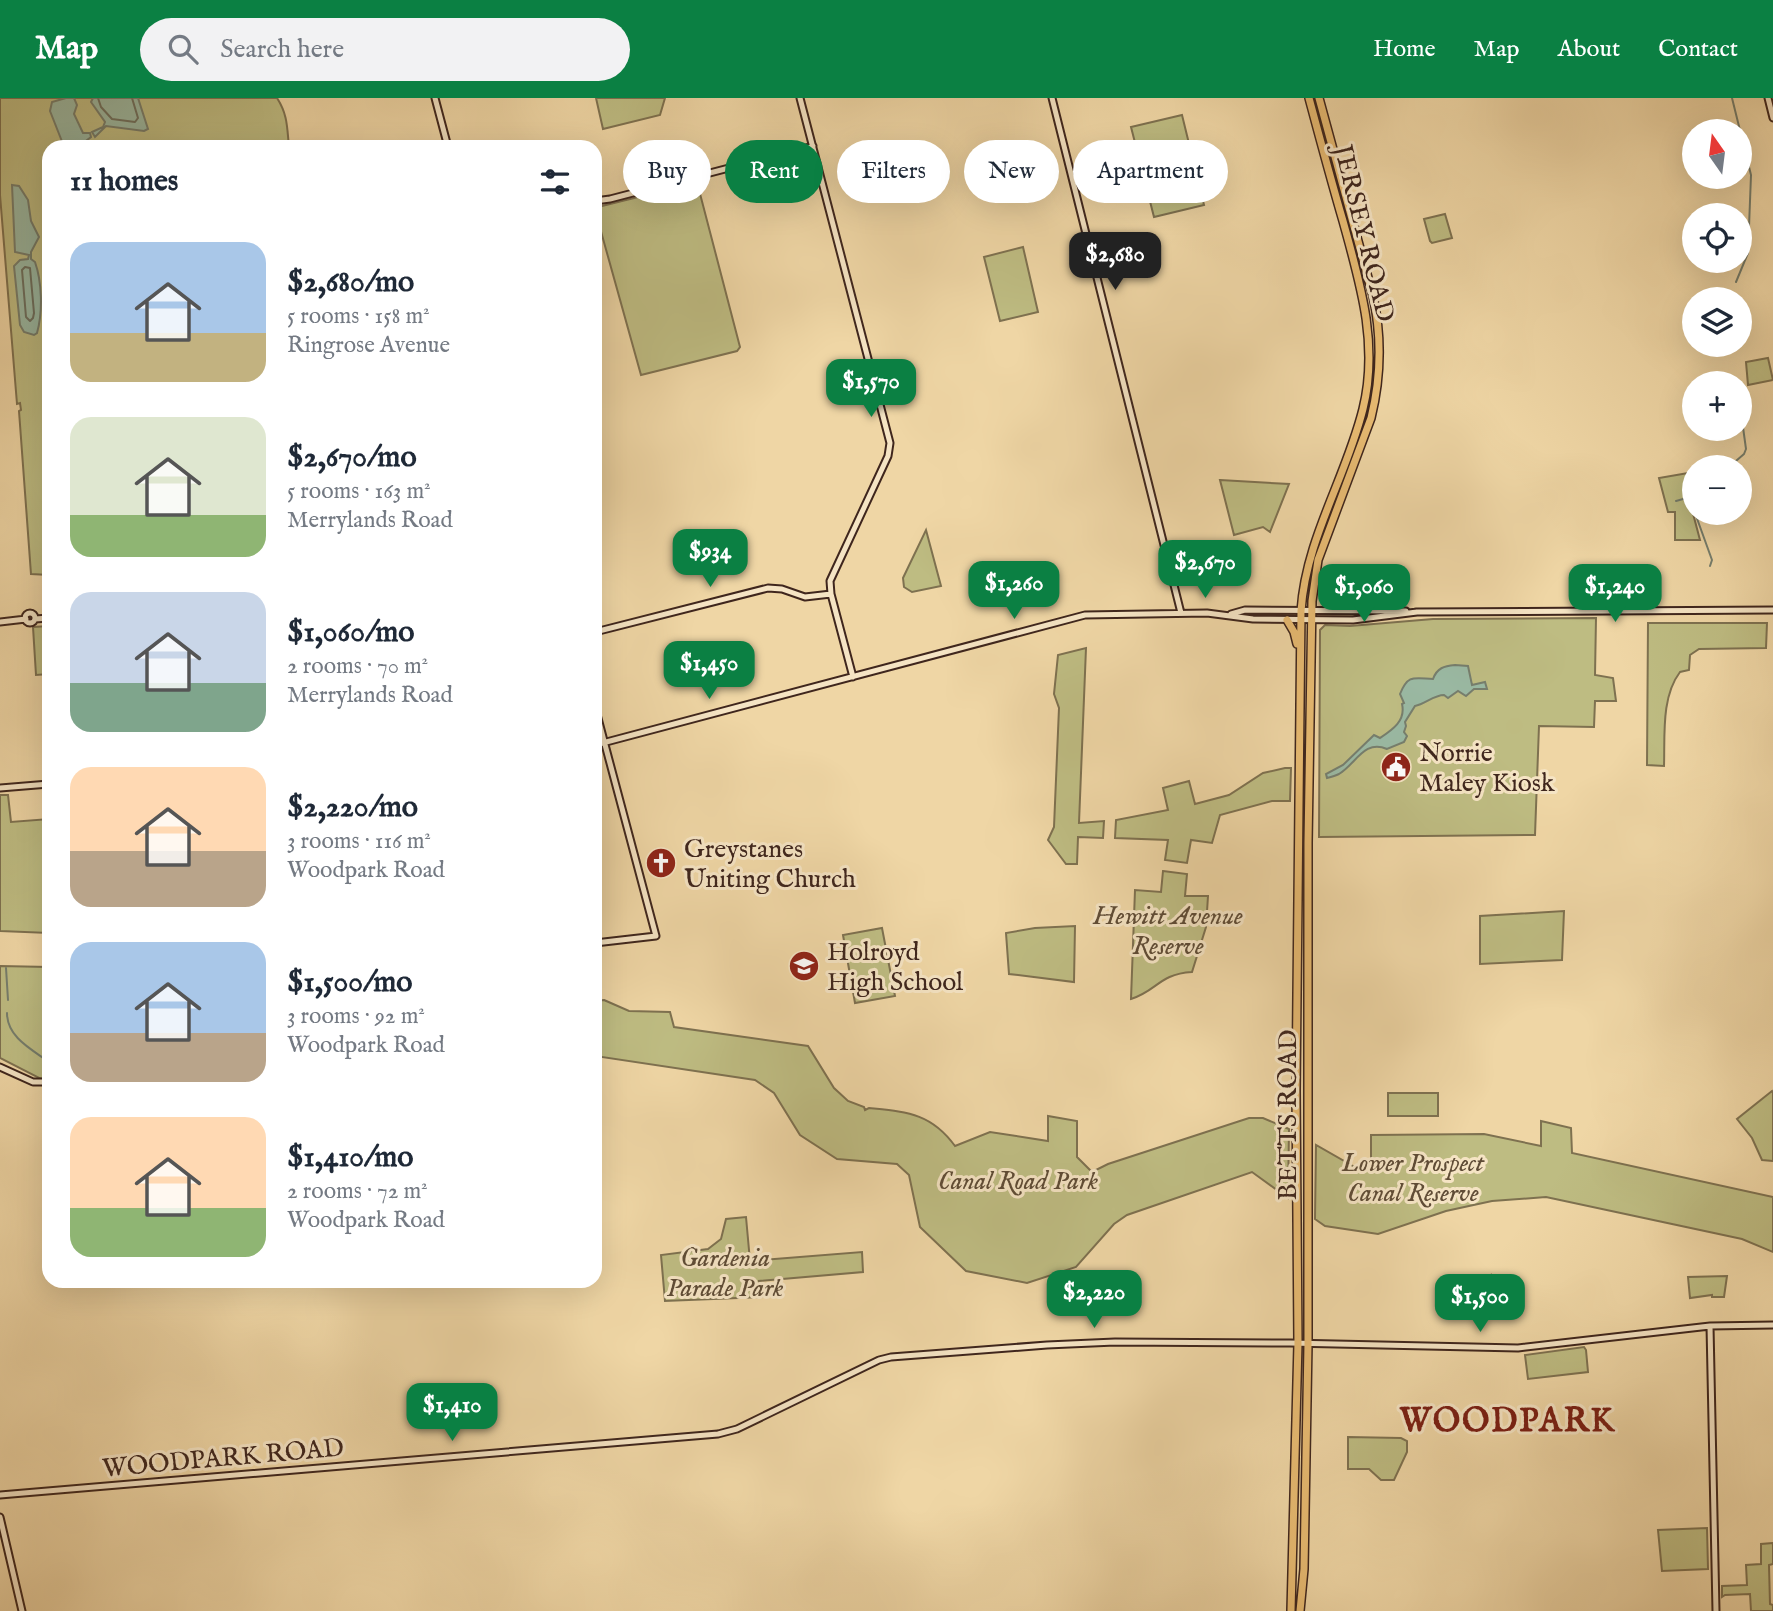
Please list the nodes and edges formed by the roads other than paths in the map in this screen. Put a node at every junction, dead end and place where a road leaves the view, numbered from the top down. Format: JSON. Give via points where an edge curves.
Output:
{"nodes":[{"id":1,"x":435,"y":98,"type":"edge"},
{"id":2,"x":800,"y":98,"type":"edge"},
{"id":3,"x":1052,"y":98,"type":"edge"},
{"id":4,"x":1309,"y":98,"type":"edge"},
{"id":5,"x":1319,"y":98,"type":"edge"},
{"id":6,"x":1768,"y":98,"type":"edge"},
{"id":7,"x":1773,"y":118,"type":"edge"},
{"id":8,"x":446,"y":140,"type":"edge"},
{"id":9,"x":811,"y":140,"type":"edge"},
{"id":10,"x":725,"y":169,"type":"edge"},
{"id":11,"x":823,"y":185,"type":"edge"},
{"id":12,"x":602,"y":200,"type":"edge"},
{"id":13,"x":831,"y":594,"type":"junction"},
{"id":14,"x":1773,"y":610,"type":"edge"},
{"id":15,"x":1181,"y":613,"type":"junction"},
{"id":16,"x":1229,"y":615,"type":"junction"},
{"id":17,"x":1301,"y":615,"type":"junction"},
{"id":18,"x":1312,"y":615,"type":"junction"},
{"id":19,"x":42,"y":618,"type":"edge"},
{"id":20,"x":1287,"y":620,"type":"junction"},
{"id":21,"x":0,"y":622,"type":"edge"},
{"id":22,"x":602,"y":630,"type":"edge"},
{"id":23,"x":1300,"y":655,"type":"junction"},
{"id":24,"x":853,"y":677,"type":"junction"},
{"id":25,"x":602,"y":732,"type":"edge"},
{"id":26,"x":605,"y":743,"type":"junction"},
{"id":27,"x":602,"y":744,"type":"edge"},
{"id":28,"x":42,"y":785,"type":"edge"},
{"id":29,"x":0,"y":788,"type":"edge"},
{"id":30,"x":602,"y":942,"type":"edge"},
{"id":31,"x":0,"y":1067,"type":"edge"},
{"id":32,"x":42,"y":1082,"type":"edge"},
{"id":33,"x":1773,"y":1325,"type":"edge"},
{"id":34,"x":1710,"y":1326,"type":"junction"},
{"id":35,"x":1298,"y":1343,"type":"junction"},
{"id":36,"x":1308,"y":1344,"type":"junction"},
{"id":37,"x":0,"y":1494,"type":"edge"},
{"id":38,"x":0,"y":1517,"type":"edge"},
{"id":39,"x":22,"y":1611,"type":"edge"},
{"id":40,"x":1291,"y":1611,"type":"edge"},
{"id":41,"x":1300,"y":1611,"type":"edge"},
{"id":42,"x":1716,"y":1611,"type":"edge"}],
"edges":[{"from":1,"to":8,"type":"street"},
{"from":2,"to":9,"type":"street"},
{"from":3,"to":15,"type":"street"},
{"from":4,"to":17,"type":"highway","name":"JERSEY ROAD","via":[[1363,297],[1370,357],[1363,410],[1310,555]]},
{"from":5,"to":18,"type":"highway","name":"JERSEY ROAD","via":[[1373,296],[1380,355],[1371,418],[1318,561]]},
{"from":6,"to":7,"type":"street"},
{"from":10,"to":12,"type":"street"},
{"from":11,"to":13,"type":"street","via":[[890,443],[831,576]]},
{"from":13,"to":22,"type":"street","via":[[805,597],[770,588]]},
{"from":13,"to":24,"type":"street"},
{"from":14,"to":18,"type":"street","via":[[1417,612],[1377,618]]},
{"from":15,"to":16,"type":"street"},
{"from":15,"to":24,"type":"street","via":[[1084,615]]},
{"from":16,"to":17,"type":"street","via":[[1245,610]]},
{"from":16,"to":20,"type":"street"},
{"from":17,"to":18,"type":"street"},
{"from":17,"to":20,"type":"street"},
{"from":17,"to":23,"type":"highway","name":"BETTS ROAD"},
{"from":18,"to":36,"type":"highway","name":"BETTS ROAD"},
{"from":19,"to":21,"type":"street","via":[[32,614]]},
{"from":20,"to":23,"type":"highway"},
{"from":23,"to":35,"type":"highway","name":"BETTS ROAD"},
{"from":24,"to":26,"type":"street"},
{"from":25,"to":26,"type":"street"},
{"from":26,"to":27,"type":"street"},
{"from":26,"to":30,"type":"street","via":[[656,936]]},
{"from":28,"to":29,"type":"street"},
{"from":31,"to":32,"type":"street"},
{"from":33,"to":34,"type":"street","name":"WOODPARK ROAD"},
{"from":34,"to":36,"type":"street","name":"WOODPARK ROAD","via":[[1518,1348]]},
{"from":34,"to":42,"type":"street"},
{"from":35,"to":36,"type":"street","name":"WOODPARK ROAD"},
{"from":35,"to":37,"type":"street","name":"WOODPARK ROAD","via":[[1079,1343],[891,1357],[747,1425],[718,1434]]},
{"from":35,"to":40,"type":"highway","name":"BETTS ROAD"},
{"from":36,"to":41,"type":"highway","name":"BETTS ROAD"},
{"from":38,"to":39,"type":"street"}]}
